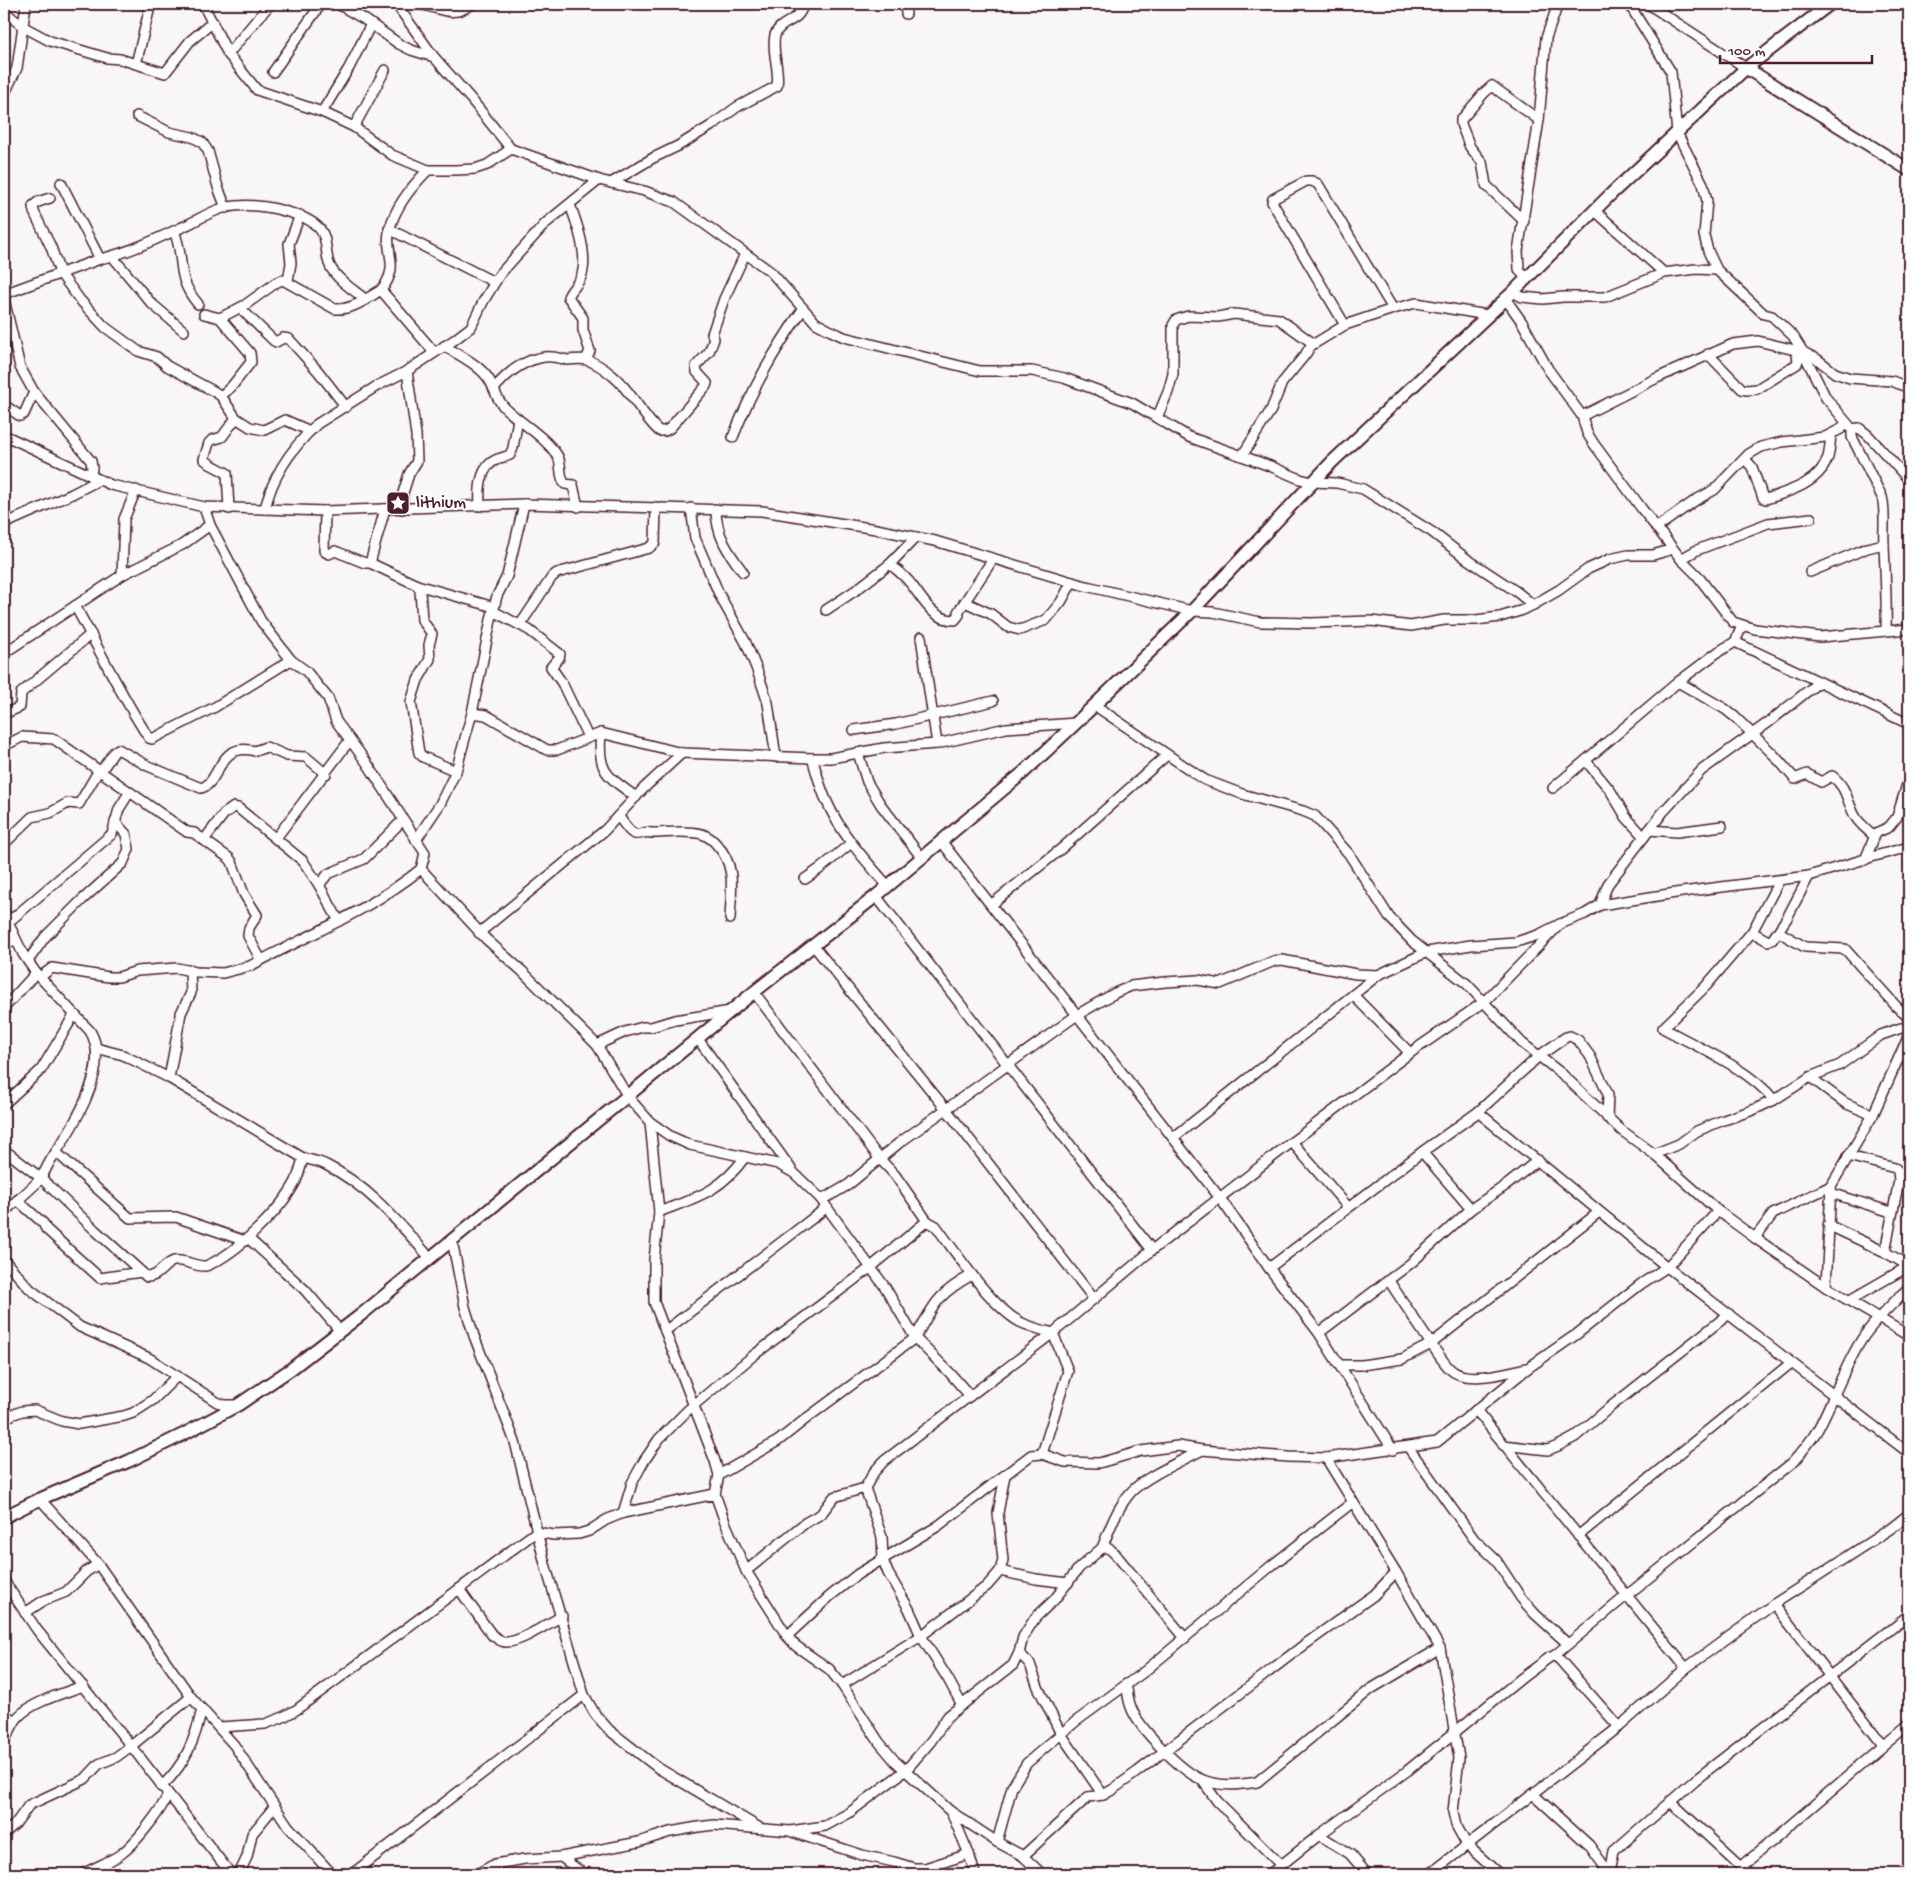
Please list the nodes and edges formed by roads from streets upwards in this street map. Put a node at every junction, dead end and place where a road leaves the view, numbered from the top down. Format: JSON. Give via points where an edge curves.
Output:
{"nodes":[{"id":1,"x":26,"y":4,"type":"edge"},
{"id":2,"x":203,"y":4,"type":"edge"},
{"id":3,"x":270,"y":4,"type":"edge"},
{"id":4,"x":321,"y":4,"type":"edge"},
{"id":5,"x":338,"y":4,"type":"edge"},
{"id":6,"x":396,"y":4,"type":"edge"},
{"id":7,"x":415,"y":4,"type":"edge"},
{"id":8,"x":472,"y":4,"type":"edge"},
{"id":9,"x":803,"y":4,"type":"edge"},
{"id":10,"x":906,"y":4,"type":"edge"},
{"id":11,"x":1558,"y":4,"type":"edge"},
{"id":12,"x":1629,"y":4,"type":"edge"},
{"id":13,"x":1648,"y":4,"type":"edge"},
{"id":14,"x":1830,"y":4,"type":"edge"},
{"id":15,"x":150,"y":7,"type":"dead end"},
{"id":16,"x":4,"y":12,"type":"edge"},
{"id":17,"x":906,"y":14,"type":"dead end"},
{"id":18,"x":213,"y":22,"type":"junction"},
{"id":19,"x":371,"y":24,"type":"junction"},
{"id":20,"x":22,"y":26,"type":"junction"},
{"id":21,"x":228,"y":54,"type":"junction"},
{"id":22,"x":434,"y":57,"type":"junction"},
{"id":23,"x":136,"y":64,"type":"junction"},
{"id":24,"x":1746,"y":68,"type":"junction"},
{"id":25,"x":385,"y":70,"type":"dead end"},
{"id":26,"x":273,"y":72,"type":"dead end"},
{"id":27,"x":4,"y":95,"type":"edge"},
{"id":28,"x":322,"y":112,"type":"junction"},
{"id":29,"x":137,"y":116,"type":"dead end"},
{"id":30,"x":1539,"y":120,"type":"junction"},
{"id":31,"x":354,"y":128,"type":"junction"},
{"id":32,"x":1677,"y":133,"type":"junction"},
{"id":33,"x":511,"y":149,"type":"junction"},
{"id":34,"x":428,"y":170,"type":"junction"},
{"id":35,"x":1909,"y":170,"type":"edge"},
{"id":36,"x":599,"y":180,"type":"junction"},
{"id":37,"x":61,"y":183,"type":"dead end"},
{"id":38,"x":611,"y":183,"type":"junction"},
{"id":39,"x":50,"y":198,"type":"dead end"},
{"id":40,"x":570,"y":204,"type":"junction"},
{"id":41,"x":226,"y":208,"type":"junction"},
{"id":42,"x":1594,"y":210,"type":"junction"},
{"id":43,"x":300,"y":215,"type":"junction"},
{"id":44,"x":1524,"y":221,"type":"junction"},
{"id":45,"x":389,"y":229,"type":"junction"},
{"id":46,"x":174,"y":231,"type":"junction"},
{"id":47,"x":745,"y":254,"type":"junction"},
{"id":48,"x":112,"y":256,"type":"junction"},
{"id":49,"x":100,"y":259,"type":"junction"},
{"id":50,"x":1717,"y":270,"type":"junction"},
{"id":51,"x":60,"y":273,"type":"junction"},
{"id":52,"x":1664,"y":273,"type":"junction"},
{"id":53,"x":1526,"y":279,"type":"junction"},
{"id":54,"x":288,"y":281,"type":"junction"},
{"id":55,"x":494,"y":282,"type":"junction"},
{"id":56,"x":380,"y":290,"type":"junction"},
{"id":57,"x":4,"y":294,"type":"edge"},
{"id":58,"x":1509,"y":295,"type":"junction"},
{"id":59,"x":4,"y":299,"type":"edge"},
{"id":60,"x":366,"y":300,"type":"junction"},
{"id":61,"x":198,"y":304,"type":"dead end"},
{"id":62,"x":240,"y":308,"type":"junction"},
{"id":63,"x":803,"y":309,"type":"junction"},
{"id":64,"x":1393,"y":309,"type":"junction"},
{"id":65,"x":204,"y":314,"type":"dead end"},
{"id":66,"x":1487,"y":315,"type":"junction"},
{"id":67,"x":220,"y":318,"type":"junction"},
{"id":68,"x":1345,"y":325,"type":"junction"},
{"id":69,"x":184,"y":330,"type":"dead end"},
{"id":70,"x":1312,"y":344,"type":"junction"},
{"id":71,"x":444,"y":346,"type":"junction"},
{"id":72,"x":1799,"y":351,"type":"junction"},
{"id":73,"x":434,"y":352,"type":"junction"},
{"id":74,"x":1708,"y":354,"type":"junction"},
{"id":75,"x":586,"y":359,"type":"junction"},
{"id":76,"x":407,"y":371,"type":"junction"},
{"id":77,"x":1909,"y":388,"type":"edge"},
{"id":78,"x":494,"y":389,"type":"junction"},
{"id":79,"x":34,"y":392,"type":"junction"},
{"id":80,"x":221,"y":396,"type":"junction"},
{"id":81,"x":4,"y":405,"type":"edge"},
{"id":82,"x":346,"y":407,"type":"junction"},
{"id":83,"x":1582,"y":416,"type":"junction"},
{"id":84,"x":236,"y":418,"type":"junction"},
{"id":85,"x":1156,"y":418,"type":"junction"},
{"id":86,"x":518,"y":419,"type":"junction"},
{"id":87,"x":1849,"y":426,"type":"junction"},
{"id":88,"x":310,"y":431,"type":"junction"},
{"id":89,"x":1831,"y":434,"type":"junction"},
{"id":90,"x":4,"y":435,"type":"edge"},
{"id":91,"x":733,"y":437,"type":"dead end"},
{"id":92,"x":1242,"y":456,"type":"junction"},
{"id":93,"x":1745,"y":459,"type":"junction"},
{"id":94,"x":95,"y":478,"type":"junction"},
{"id":95,"x":1909,"y":480,"type":"edge"},
{"id":96,"x":1312,"y":482,"type":"junction"},
{"id":97,"x":136,"y":490,"type":"junction"},
{"id":98,"x":524,"y":504,"type":"junction"},
{"id":99,"x":480,"y":506,"type":"junction"},
{"id":100,"x":204,"y":507,"type":"junction"},
{"id":101,"x":578,"y":507,"type":"junction"},
{"id":102,"x":265,"y":508,"type":"junction"},
{"id":103,"x":656,"y":508,"type":"junction"},
{"id":104,"x":691,"y":508,"type":"junction"},
{"id":105,"x":229,"y":509,"type":"junction"},
{"id":106,"x":402,"y":509,"type":"junction"},
{"id":107,"x":716,"y":509,"type":"junction"},
{"id":108,"x":385,"y":510,"type":"junction"},
{"id":109,"x":325,"y":511,"type":"junction"},
{"id":110,"x":1811,"y":518,"type":"dead end"},
{"id":111,"x":4,"y":524,"type":"edge"},
{"id":112,"x":210,"y":524,"type":"junction"},
{"id":113,"x":1656,"y":528,"type":"junction"},
{"id":114,"x":916,"y":537,"type":"junction"},
{"id":115,"x":1884,"y":544,"type":"junction"},
{"id":116,"x":1673,"y":549,"type":"junction"},
{"id":117,"x":993,"y":559,"type":"junction"},
{"id":118,"x":1681,"y":559,"type":"junction"},
{"id":119,"x":370,"y":563,"type":"junction"},
{"id":120,"x":890,"y":564,"type":"junction"},
{"id":121,"x":743,"y":572,"type":"dead end"},
{"id":122,"x":1810,"y":572,"type":"dead end"},
{"id":123,"x":122,"y":575,"type":"junction"},
{"id":124,"x":1072,"y":582,"type":"junction"},
{"id":125,"x":417,"y":585,"type":"junction"},
{"id":126,"x":965,"y":602,"type":"junction"},
{"id":127,"x":1533,"y":605,"type":"junction"},
{"id":128,"x":75,"y":606,"type":"junction"},
{"id":129,"x":493,"y":609,"type":"junction"},
{"id":130,"x":826,"y":610,"type":"dead end"},
{"id":131,"x":1192,"y":611,"type":"junction"},
{"id":132,"x":520,"y":625,"type":"junction"},
{"id":133,"x":1742,"y":626,"type":"junction"},
{"id":134,"x":1909,"y":629,"type":"edge"},
{"id":135,"x":1886,"y":631,"type":"junction"},
{"id":136,"x":91,"y":634,"type":"junction"},
{"id":137,"x":921,"y":637,"type":"dead end"},
{"id":138,"x":1735,"y":642,"type":"junction"},
{"id":139,"x":4,"y":653,"type":"edge"},
{"id":140,"x":291,"y":660,"type":"junction"},
{"id":141,"x":1678,"y":682,"type":"junction"},
{"id":142,"x":1819,"y":682,"type":"junction"},
{"id":143,"x":993,"y":701,"type":"dead end"},
{"id":144,"x":1094,"y":705,"type":"junction"},
{"id":145,"x":4,"y":714,"type":"edge"},
{"id":146,"x":472,"y":714,"type":"junction"},
{"id":147,"x":932,"y":715,"type":"junction"},
{"id":148,"x":1076,"y":723,"type":"junction"},
{"id":149,"x":1909,"y":724,"type":"edge"},
{"id":150,"x":854,"y":730,"type":"dead end"},
{"id":151,"x":601,"y":733,"type":"junction"},
{"id":152,"x":1753,"y":733,"type":"junction"},
{"id":153,"x":588,"y":737,"type":"junction"},
{"id":154,"x":350,"y":740,"type":"junction"},
{"id":155,"x":937,"y":744,"type":"junction"},
{"id":156,"x":4,"y":746,"type":"edge"},
{"id":157,"x":682,"y":753,"type":"junction"},
{"id":158,"x":858,"y":753,"type":"junction"},
{"id":159,"x":1168,"y":756,"type":"junction"},
{"id":160,"x":776,"y":757,"type":"junction"},
{"id":161,"x":812,"y":758,"type":"junction"},
{"id":162,"x":1586,"y":761,"type":"junction"},
{"id":163,"x":100,"y":771,"type":"junction"},
{"id":164,"x":456,"y":771,"type":"junction"},
{"id":165,"x":326,"y":774,"type":"junction"},
{"id":166,"x":1909,"y":778,"type":"edge"},
{"id":167,"x":1553,"y":788,"type":"dead end"},
{"id":168,"x":129,"y":793,"type":"junction"},
{"id":169,"x":636,"y":797,"type":"junction"},
{"id":170,"x":618,"y":816,"type":"junction"},
{"id":171,"x":404,"y":820,"type":"junction"},
{"id":172,"x":115,"y":822,"type":"junction"},
{"id":173,"x":1722,"y":826,"type":"dead end"},
{"id":174,"x":1647,"y":834,"type":"junction"},
{"id":175,"x":1874,"y":836,"type":"junction"},
{"id":176,"x":276,"y":838,"type":"junction"},
{"id":177,"x":204,"y":840,"type":"junction"},
{"id":178,"x":416,"y":840,"type":"junction"},
{"id":179,"x":941,"y":841,"type":"junction"},
{"id":180,"x":851,"y":843,"type":"junction"},
{"id":181,"x":4,"y":844,"type":"edge"},
{"id":182,"x":1909,"y":847,"type":"edge"},
{"id":183,"x":922,"y":858,"type":"junction"},
{"id":184,"x":1865,"y":860,"type":"junction"},
{"id":185,"x":421,"y":869,"type":"junction"},
{"id":186,"x":1809,"y":876,"type":"junction"},
{"id":187,"x":805,"y":879,"type":"dead end"},
{"id":188,"x":1779,"y":881,"type":"junction"},
{"id":189,"x":319,"y":885,"type":"junction"},
{"id":190,"x":888,"y":886,"type":"junction"},
{"id":191,"x":876,"y":896,"type":"junction"},
{"id":192,"x":991,"y":905,"type":"junction"},
{"id":193,"x":1600,"y":905,"type":"junction"},
{"id":194,"x":4,"y":915,"type":"edge"},
{"id":195,"x":730,"y":919,"type":"dead end"},
{"id":196,"x":339,"y":921,"type":"junction"},
{"id":197,"x":1560,"y":924,"type":"junction"},
{"id":198,"x":1752,"y":932,"type":"junction"},
{"id":199,"x":1779,"y":932,"type":"junction"},
{"id":200,"x":480,"y":933,"type":"junction"},
{"id":201,"x":14,"y":938,"type":"junction"},
{"id":202,"x":813,"y":945,"type":"junction"},
{"id":203,"x":4,"y":948,"type":"edge"},
{"id":204,"x":1427,"y":952,"type":"junction"},
{"id":205,"x":261,"y":960,"type":"junction"},
{"id":206,"x":28,"y":961,"type":"junction"},
{"id":207,"x":190,"y":970,"type":"junction"},
{"id":208,"x":38,"y":975,"type":"junction"},
{"id":209,"x":1378,"y":975,"type":"junction"},
{"id":210,"x":754,"y":992,"type":"junction"},
{"id":211,"x":1353,"y":995,"type":"junction"},
{"id":212,"x":1484,"y":1002,"type":"junction"},
{"id":213,"x":4,"y":1008,"type":"edge"},
{"id":214,"x":732,"y":1010,"type":"junction"},
{"id":215,"x":74,"y":1015,"type":"junction"},
{"id":216,"x":1077,"y":1015,"type":"junction"},
{"id":217,"x":1909,"y":1018,"type":"edge"},
{"id":218,"x":1909,"y":1028,"type":"edge"},
{"id":219,"x":1909,"y":1035,"type":"edge"},
{"id":220,"x":698,"y":1039,"type":"junction"},
{"id":221,"x":596,"y":1044,"type":"junction"},
{"id":222,"x":96,"y":1048,"type":"junction"},
{"id":223,"x":1410,"y":1053,"type":"junction"},
{"id":224,"x":1906,"y":1054,"type":"edge"},
{"id":225,"x":1539,"y":1056,"type":"junction"},
{"id":226,"x":1008,"y":1064,"type":"junction"},
{"id":227,"x":169,"y":1078,"type":"junction"},
{"id":228,"x":1810,"y":1078,"type":"junction"},
{"id":229,"x":628,"y":1097,"type":"junction"},
{"id":230,"x":1774,"y":1100,"type":"junction"},
{"id":231,"x":4,"y":1104,"type":"edge"},
{"id":232,"x":946,"y":1109,"type":"junction"},
{"id":233,"x":1478,"y":1112,"type":"junction"},
{"id":234,"x":1873,"y":1114,"type":"junction"},
{"id":235,"x":1607,"y":1118,"type":"junction"},
{"id":236,"x":650,"y":1122,"type":"junction"},
{"id":237,"x":1174,"y":1138,"type":"junction"},
{"id":238,"x":1292,"y":1142,"type":"junction"},
{"id":239,"x":4,"y":1152,"type":"edge"},
{"id":240,"x":56,"y":1152,"type":"junction"},
{"id":241,"x":1422,"y":1152,"type":"junction"},
{"id":242,"x":1654,"y":1154,"type":"junction"},
{"id":243,"x":744,"y":1156,"type":"junction"},
{"id":244,"x":1848,"y":1156,"type":"junction"},
{"id":245,"x":303,"y":1158,"type":"junction"},
{"id":246,"x":879,"y":1158,"type":"junction"},
{"id":247,"x":1538,"y":1160,"type":"junction"},
{"id":248,"x":794,"y":1173,"type":"junction"},
{"id":249,"x":41,"y":1178,"type":"junction"},
{"id":250,"x":1831,"y":1190,"type":"junction"},
{"id":251,"x":820,"y":1198,"type":"junction"},
{"id":252,"x":1220,"y":1198,"type":"junction"},
{"id":253,"x":17,"y":1200,"type":"junction"},
{"id":254,"x":1348,"y":1207,"type":"junction"},
{"id":255,"x":826,"y":1208,"type":"junction"},
{"id":256,"x":1471,"y":1209,"type":"junction"},
{"id":257,"x":1718,"y":1211,"type":"junction"},
{"id":258,"x":4,"y":1212,"type":"edge"},
{"id":259,"x":659,"y":1212,"type":"junction"},
{"id":260,"x":1599,"y":1212,"type":"junction"},
{"id":261,"x":1892,"y":1212,"type":"junction"},
{"id":262,"x":927,"y":1221,"type":"junction"},
{"id":263,"x":1828,"y":1225,"type":"junction"},
{"id":264,"x":1755,"y":1238,"type":"junction"},
{"id":265,"x":246,"y":1240,"type":"junction"},
{"id":266,"x":452,"y":1240,"type":"junction"},
{"id":267,"x":1152,"y":1250,"type":"junction"},
{"id":268,"x":1885,"y":1252,"type":"junction"},
{"id":269,"x":430,"y":1258,"type":"junction"},
{"id":270,"x":4,"y":1260,"type":"edge"},
{"id":271,"x":1909,"y":1266,"type":"edge"},
{"id":272,"x":1668,"y":1267,"type":"junction"},
{"id":273,"x":870,"y":1268,"type":"junction"},
{"id":274,"x":1269,"y":1268,"type":"junction"},
{"id":275,"x":141,"y":1272,"type":"junction"},
{"id":276,"x":972,"y":1274,"type":"junction"},
{"id":277,"x":1389,"y":1281,"type":"junction"},
{"id":278,"x":1826,"y":1287,"type":"junction"},
{"id":279,"x":1909,"y":1287,"type":"edge"},
{"id":280,"x":1094,"y":1299,"type":"junction"},
{"id":281,"x":1850,"y":1300,"type":"junction"},
{"id":282,"x":1729,"y":1314,"type":"junction"},
{"id":283,"x":1878,"y":1319,"type":"junction"},
{"id":284,"x":340,"y":1331,"type":"junction"},
{"id":285,"x":665,"y":1331,"type":"junction"},
{"id":286,"x":1319,"y":1333,"type":"junction"},
{"id":287,"x":1053,"y":1334,"type":"junction"},
{"id":288,"x":1909,"y":1336,"type":"edge"},
{"id":289,"x":914,"y":1338,"type":"junction"},
{"id":290,"x":1432,"y":1344,"type":"junction"},
{"id":291,"x":1792,"y":1363,"type":"junction"},
{"id":292,"x":1340,"y":1365,"type":"junction"},
{"id":293,"x":1528,"y":1368,"type":"junction"},
{"id":294,"x":177,"y":1376,"type":"junction"},
{"id":295,"x":1834,"y":1395,"type":"junction"},
{"id":296,"x":970,"y":1396,"type":"junction"},
{"id":297,"x":238,"y":1405,"type":"junction"},
{"id":298,"x":694,"y":1405,"type":"junction"},
{"id":299,"x":1476,"y":1410,"type":"junction"},
{"id":300,"x":4,"y":1418,"type":"edge"},
{"id":301,"x":1503,"y":1445,"type":"junction"},
{"id":302,"x":1408,"y":1447,"type":"junction"},
{"id":303,"x":1202,"y":1450,"type":"junction"},
{"id":304,"x":1393,"y":1450,"type":"junction"},
{"id":305,"x":1909,"y":1453,"type":"edge"},
{"id":306,"x":1042,"y":1454,"type":"junction"},
{"id":307,"x":1326,"y":1458,"type":"junction"},
{"id":308,"x":720,"y":1475,"type":"junction"},
{"id":309,"x":1004,"y":1475,"type":"junction"},
{"id":310,"x":865,"y":1488,"type":"junction"},
{"id":311,"x":716,"y":1494,"type":"junction"},
{"id":312,"x":40,"y":1499,"type":"junction"},
{"id":313,"x":1353,"y":1502,"type":"junction"},
{"id":314,"x":623,"y":1513,"type":"junction"},
{"id":315,"x":1909,"y":1514,"type":"edge"},
{"id":316,"x":4,"y":1517,"type":"edge"},
{"id":317,"x":536,"y":1532,"type":"junction"},
{"id":318,"x":1578,"y":1536,"type":"junction"},
{"id":319,"x":1102,"y":1548,"type":"junction"},
{"id":320,"x":883,"y":1560,"type":"junction"},
{"id":321,"x":98,"y":1564,"type":"junction"},
{"id":322,"x":746,"y":1571,"type":"junction"},
{"id":323,"x":1000,"y":1571,"type":"junction"},
{"id":324,"x":1396,"y":1572,"type":"junction"},
{"id":325,"x":4,"y":1581,"type":"edge"},
{"id":326,"x":1068,"y":1583,"type":"junction"},
{"id":327,"x":459,"y":1589,"type":"junction"},
{"id":328,"x":1626,"y":1596,"type":"junction"},
{"id":329,"x":1774,"y":1604,"type":"junction"},
{"id":330,"x":26,"y":1613,"type":"junction"},
{"id":331,"x":1909,"y":1615,"type":"edge"},
{"id":332,"x":562,"y":1616,"type":"junction"},
{"id":333,"x":787,"y":1636,"type":"junction"},
{"id":334,"x":921,"y":1636,"type":"junction"},
{"id":335,"x":1185,"y":1638,"type":"junction"},
{"id":336,"x":1568,"y":1644,"type":"junction"},
{"id":337,"x":1440,"y":1648,"type":"junction"},
{"id":338,"x":1019,"y":1653,"type":"junction"},
{"id":339,"x":1554,"y":1656,"type":"junction"},
{"id":340,"x":1686,"y":1668,"type":"junction"},
{"id":341,"x":1830,"y":1676,"type":"junction"},
{"id":342,"x":1126,"y":1684,"type":"junction"},
{"id":343,"x":842,"y":1685,"type":"junction"},
{"id":344,"x":83,"y":1686,"type":"junction"},
{"id":345,"x":584,"y":1695,"type":"junction"},
{"id":346,"x":191,"y":1697,"type":"junction"},
{"id":347,"x":962,"y":1705,"type":"junction"},
{"id":348,"x":202,"y":1709,"type":"junction"},
{"id":349,"x":4,"y":1712,"type":"edge"},
{"id":350,"x":14,"y":1722,"type":"junction"},
{"id":351,"x":1909,"y":1724,"type":"edge"},
{"id":352,"x":220,"y":1727,"type":"junction"},
{"id":353,"x":1619,"y":1727,"type":"junction"},
{"id":354,"x":1455,"y":1733,"type":"junction"},
{"id":355,"x":1061,"y":1734,"type":"junction"},
{"id":356,"x":4,"y":1740,"type":"edge"},
{"id":357,"x":1883,"y":1745,"type":"junction"},
{"id":358,"x":131,"y":1746,"type":"junction"},
{"id":359,"x":1164,"y":1752,"type":"junction"},
{"id":360,"x":906,"y":1770,"type":"junction"},
{"id":361,"x":1202,"y":1780,"type":"junction"},
{"id":362,"x":161,"y":1787,"type":"junction"},
{"id":363,"x":1533,"y":1794,"type":"junction"},
{"id":364,"x":168,"y":1795,"type":"junction"},
{"id":365,"x":1103,"y":1795,"type":"junction"},
{"id":366,"x":1670,"y":1801,"type":"junction"},
{"id":367,"x":274,"y":1806,"type":"junction"},
{"id":368,"x":950,"y":1811,"type":"junction"},
{"id":369,"x":760,"y":1828,"type":"junction"},
{"id":370,"x":790,"y":1831,"type":"junction"},
{"id":371,"x":4,"y":1834,"type":"edge"},
{"id":372,"x":1319,"y":1834,"type":"junction"},
{"id":373,"x":998,"y":1842,"type":"junction"},
{"id":374,"x":1467,"y":1845,"type":"junction"},
{"id":375,"x":969,"y":1854,"type":"junction"},
{"id":376,"x":1023,"y":1856,"type":"junction"},
{"id":377,"x":561,"y":1857,"type":"junction"},
{"id":378,"x":1281,"y":1865,"type":"junction"},
{"id":379,"x":1741,"y":1867,"type":"junction"},
{"id":380,"x":95,"y":1871,"type":"edge"},
{"id":381,"x":83,"y":1874,"type":"edge"},
{"id":382,"x":231,"y":1874,"type":"edge"},
{"id":383,"x":239,"y":1874,"type":"edge"},
{"id":384,"x":332,"y":1874,"type":"edge"},
{"id":385,"x":352,"y":1874,"type":"edge"},
{"id":386,"x":477,"y":1874,"type":"edge"},
{"id":387,"x":584,"y":1874,"type":"edge"},
{"id":388,"x":975,"y":1874,"type":"edge"},
{"id":389,"x":1042,"y":1874,"type":"edge"},
{"id":390,"x":1270,"y":1874,"type":"edge"},
{"id":391,"x":1367,"y":1874,"type":"edge"},
{"id":392,"x":1430,"y":1874,"type":"edge"},
{"id":393,"x":1499,"y":1874,"type":"edge"},
{"id":394,"x":1749,"y":1874,"type":"edge"}],
"edges":[{"from":1,"to":20,"type":"street"},
{"from":2,"to":18,"type":"street"},
{"from":3,"to":21,"type":"street"},
{"from":4,"to":26,"type":"street"},
{"from":5,"to":19,"type":"street"},
{"from":6,"to":22,"type":"street"},
{"from":7,"to":8,"type":"street","via":[[434,6],[451,13]]},
{"from":9,"to":38,"type":"street","via":[[797,18],[776,32],[777,86]]},
{"from":10,"to":17,"type":"street"},
{"from":11,"to":30,"type":"street","via":[[1546,38]]},
{"from":12,"to":32,"type":"street","via":[[1669,66]]},
{"from":13,"to":24,"type":"street"},
{"from":14,"to":24,"type":"street"},
{"from":15,"to":23,"type":"street"},
{"from":16,"to":20,"type":"street"},
{"from":18,"to":21,"type":"street"},
{"from":18,"to":23,"type":"street","via":[[179,52],[165,73]]},
{"from":19,"to":22,"type":"street","via":[[399,44]]},
{"from":19,"to":28,"type":"street"},
{"from":20,"to":23,"type":"street","via":[[50,41]]},
{"from":20,"to":27,"type":"street","via":[[17,68]]},
{"from":21,"to":28,"type":"street","via":[[257,90]]},
{"from":22,"to":33,"type":"street"},
{"from":24,"to":32,"type":"street"},
{"from":24,"to":35,"type":"street"},
{"from":25,"to":31,"type":"street"},
{"from":28,"to":31,"type":"street"},
{"from":29,"to":41,"type":"street","via":[[169,132],[202,142],[208,151]]},
{"from":30,"to":44,"type":"street"},
{"from":30,"to":44,"type":"street","via":[[1492,86],[1461,120],[1471,150],[1482,162],[1486,184]]},
{"from":31,"to":34,"type":"street","via":[[392,155]]},
{"from":32,"to":42,"type":"street"},
{"from":32,"to":50,"type":"street","via":[[1703,184],[1707,201],[1704,235]]},
{"from":33,"to":34,"type":"street","via":[[487,165]]},
{"from":33,"to":36,"type":"street"},
{"from":34,"to":45,"type":"street","via":[[403,200]]},
{"from":36,"to":38,"type":"street"},
{"from":36,"to":40,"type":"street"},
{"from":37,"to":49,"type":"street"},
{"from":38,"to":47,"type":"street","via":[[674,202]]},
{"from":39,"to":51,"type":"street","via":[[33,206]]},
{"from":40,"to":55,"type":"street","via":[[546,223]]},
{"from":40,"to":75,"type":"street","via":[[581,235],[584,267],[568,297],[583,318],[590,351]]},
{"from":41,"to":43,"type":"street","via":[[268,207]]},
{"from":41,"to":46,"type":"street"},
{"from":42,"to":52,"type":"street"},
{"from":42,"to":53,"type":"street"},
{"from":43,"to":54,"type":"street","via":[[289,244],[291,263]]},
{"from":43,"to":60,"type":"street","via":[[318,227],[325,238],[330,266],[340,279]]},
{"from":44,"to":53,"type":"street","via":[[1518,262]]},
{"from":45,"to":55,"type":"street"},
{"from":45,"to":56,"type":"street","via":[[392,269]]},
{"from":46,"to":48,"type":"street"},
{"from":46,"to":61,"type":"street","via":[[181,273]]},
{"from":47,"to":63,"type":"street","via":[[773,274]]},
{"from":47,"to":75,"type":"street","via":[[721,306],[711,349],[696,366],[696,372],[707,383],[706,386],[670,428],[659,431],[613,376]]},
{"from":48,"to":49,"type":"street"},
{"from":48,"to":69,"type":"street","via":[[151,303]]},
{"from":49,"to":51,"type":"street"},
{"from":50,"to":52,"type":"street"},
{"from":50,"to":72,"type":"street","via":[[1793,336]]},
{"from":51,"to":57,"type":"street"},
{"from":51,"to":80,"type":"street","via":[[96,318],[118,338],[138,351],[157,357]]},
{"from":52,"to":58,"type":"street","via":[[1605,297],[1543,299]]},
{"from":53,"to":58,"type":"street"},
{"from":54,"to":60,"type":"street","via":[[335,309],[344,309]]},
{"from":54,"to":62,"type":"street","via":[[277,282]]},
{"from":55,"to":71,"type":"street","via":[[471,327]]},
{"from":56,"to":60,"type":"street"},
{"from":56,"to":73,"type":"street"},
{"from":58,"to":66,"type":"street"},
{"from":58,"to":83,"type":"street","via":[[1548,369]]},
{"from":59,"to":79,"type":"street","via":[[20,367]]},
{"from":62,"to":67,"type":"street"},
{"from":62,"to":82,"type":"street","via":[[274,341],[289,339]]},
{"from":63,"to":85,"type":"street","via":[[816,323],[844,337],[980,372],[1032,371],[1064,378],[1132,403]]},
{"from":63,"to":91,"type":"street","via":[[776,348],[750,395]]},
{"from":64,"to":66,"type":"street","via":[[1420,303]]},
{"from":64,"to":68,"type":"street"},
{"from":64,"to":68,"type":"street","via":[[1318,184],[1306,181],[1272,202]]},
{"from":65,"to":67,"type":"street"},
{"from":66,"to":96,"type":"street"},
{"from":67,"to":80,"type":"street","via":[[250,354],[251,362]]},
{"from":68,"to":70,"type":"street"},
{"from":70,"to":85,"type":"street","via":[[1279,319],[1234,314],[1180,318],[1173,325],[1171,384]]},
{"from":70,"to":92,"type":"street","via":[[1282,383],[1271,410]]},
{"from":71,"to":73,"type":"street"},
{"from":71,"to":78,"type":"street","via":[[484,373]]},
{"from":72,"to":74,"type":"street","via":[[1758,341],[1733,344]]},
{"from":72,"to":74,"type":"street","via":[[1797,364],[1752,390],[1742,389]]},
{"from":72,"to":77,"type":"street","via":[[1842,376],[1892,381]]},
{"from":72,"to":87,"type":"street","via":[[1826,398]]},
{"from":73,"to":76,"type":"street"},
{"from":74,"to":83,"type":"street"},
{"from":75,"to":78,"type":"street","via":[[544,357],[515,368]]},
{"from":76,"to":82,"type":"street"},
{"from":76,"to":106,"type":"street","via":[[417,461],[403,493]]},
{"from":78,"to":86,"type":"street","via":[[498,401]]},
{"from":79,"to":81,"type":"street","via":[[20,416]]},
{"from":79,"to":94,"type":"street","via":[[91,461]]},
{"from":80,"to":84,"type":"street"},
{"from":82,"to":88,"type":"street"},
{"from":83,"to":113,"type":"street","via":[[1594,444]]},
{"from":84,"to":88,"type":"street","via":[[264,430],[285,420]]},
{"from":84,"to":105,"type":"street","via":[[222,437],[209,443],[204,459],[227,473]]},
{"from":85,"to":92,"type":"street","via":[[1189,438]]},
{"from":86,"to":99,"type":"street","via":[[510,456],[496,459],[481,476]]},
{"from":86,"to":101,"type":"street","via":[[558,456],[562,480],[573,485]]},
{"from":87,"to":89,"type":"street"},
{"from":87,"to":95,"type":"street","via":[[1868,435]]},
{"from":87,"to":115,"type":"street","via":[[1882,497]]},
{"from":88,"to":102,"type":"street","via":[[280,470],[268,492]]},
{"from":89,"to":93,"type":"street","via":[[1761,446]]},
{"from":89,"to":93,"type":"street","via":[[1828,458],[1805,486],[1766,499]]},
{"from":90,"to":94,"type":"street"},
{"from":92,"to":96,"type":"street"},
{"from":93,"to":113,"type":"street","via":[[1714,490]]},
{"from":94,"to":97,"type":"street"},
{"from":94,"to":111,"type":"street","via":[[72,494]]},
{"from":96,"to":127,"type":"street","via":[[1364,489],[1432,532]]},
{"from":96,"to":131,"type":"street"},
{"from":97,"to":100,"type":"street"},
{"from":97,"to":123,"type":"street","via":[[124,519]]},
{"from":98,"to":99,"type":"street"},
{"from":98,"to":101,"type":"street"},
{"from":98,"to":129,"type":"street","via":[[508,576]]},
{"from":99,"to":106,"type":"street"},
{"from":100,"to":105,"type":"street"},
{"from":100,"to":112,"type":"street"},
{"from":101,"to":103,"type":"street"},
{"from":102,"to":105,"type":"street"},
{"from":102,"to":109,"type":"street"},
{"from":103,"to":104,"type":"street"},
{"from":103,"to":132,"type":"street","via":[[655,542],[649,548],[557,573]]},
{"from":104,"to":107,"type":"street"},
{"from":104,"to":160,"type":"street","via":[[695,538],[758,670],[768,703]]},
{"from":106,"to":108,"type":"street"},
{"from":107,"to":114,"type":"street","via":[[762,511]]},
{"from":107,"to":121,"type":"street","via":[[720,536]]},
{"from":108,"to":109,"type":"street"},
{"from":108,"to":119,"type":"street"},
{"from":109,"to":119,"type":"street","via":[[324,551],[329,554],[335,551]]},
{"from":110,"to":118,"type":"street","via":[[1768,523]]},
{"from":112,"to":123,"type":"street","via":[[182,545]]},
{"from":112,"to":140,"type":"street","via":[[261,621]]},
{"from":113,"to":116,"type":"street"},
{"from":114,"to":117,"type":"street"},
{"from":114,"to":120,"type":"street"},
{"from":115,"to":122,"type":"street"},
{"from":115,"to":135,"type":"street"},
{"from":116,"to":118,"type":"street"},
{"from":116,"to":127,"type":"street","via":[[1653,555],[1610,559],[1588,569]]},
{"from":117,"to":124,"type":"street"},
{"from":117,"to":126,"type":"street"},
{"from":118,"to":133,"type":"street","via":[[1729,618]]},
{"from":119,"to":125,"type":"street"},
{"from":120,"to":126,"type":"street","via":[[938,616],[955,620]]},
{"from":120,"to":130,"type":"street"},
{"from":123,"to":128,"type":"street"},
{"from":124,"to":126,"type":"street","via":[[1048,618],[1020,630],[1008,627]]},
{"from":124,"to":131,"type":"street"},
{"from":125,"to":129,"type":"street"},
{"from":125,"to":164,"type":"street","via":[[422,620],[432,634],[428,646],[430,659],[411,702],[419,753]]},
{"from":127,"to":131,"type":"street","via":[[1500,617],[1444,620],[1411,626],[1371,621],[1260,622]]},
{"from":128,"to":136,"type":"street"},
{"from":128,"to":139,"type":"street"},
{"from":129,"to":132,"type":"street"},
{"from":129,"to":146,"type":"street"},
{"from":131,"to":144,"type":"street"},
{"from":132,"to":153,"type":"street","via":[[560,654],[551,667]]},
{"from":133,"to":135,"type":"street","via":[[1820,637]]},
{"from":133,"to":138,"type":"street"},
{"from":134,"to":135,"type":"street"},
{"from":136,"to":140,"type":"street","via":[[130,708],[152,739],[215,707]]},
{"from":136,"to":145,"type":"street","via":[[21,693],[20,707]]},
{"from":137,"to":147,"type":"street"},
{"from":138,"to":141,"type":"street"},
{"from":138,"to":142,"type":"street"},
{"from":140,"to":154,"type":"street","via":[[306,671],[328,698],[336,721]]},
{"from":141,"to":152,"type":"street","via":[[1725,709]]},
{"from":141,"to":162,"type":"street"},
{"from":142,"to":149,"type":"street"},
{"from":142,"to":152,"type":"street"},
{"from":143,"to":147,"type":"street"},
{"from":144,"to":148,"type":"street"},
{"from":144,"to":159,"type":"street"},
{"from":146,"to":153,"type":"street","via":[[486,715],[547,750],[557,750]]},
{"from":146,"to":164,"type":"street"},
{"from":147,"to":150,"type":"street"},
{"from":147,"to":155,"type":"street"},
{"from":148,"to":155,"type":"street","via":[[1006,728]]},
{"from":148,"to":179,"type":"street","via":[[1024,772]]},
{"from":151,"to":153,"type":"street"},
{"from":151,"to":157,"type":"street"},
{"from":151,"to":169,"type":"street","via":[[601,763],[609,776]]},
{"from":152,"to":174,"type":"street","via":[[1702,770]]},
{"from":152,"to":175,"type":"street","via":[[1795,779],[1807,774],[1821,782],[1832,776],[1838,780],[1850,800],[1854,815]]},
{"from":154,"to":165,"type":"street"},
{"from":154,"to":171,"type":"street"},
{"from":155,"to":158,"type":"street"},
{"from":156,"to":163,"type":"street","via":[[19,737],[52,738]]},
{"from":157,"to":160,"type":"street"},
{"from":157,"to":169,"type":"street"},
{"from":158,"to":161,"type":"street"},
{"from":158,"to":183,"type":"street","via":[[867,782],[881,805]]},
{"from":159,"to":192,"type":"street"},
{"from":159,"to":204,"type":"street","via":[[1205,780],[1315,816],[1349,854],[1388,918]]},
{"from":160,"to":161,"type":"street"},
{"from":161,"to":180,"type":"street","via":[[826,801]]},
{"from":162,"to":167,"type":"street"},
{"from":162,"to":174,"type":"street","via":[[1610,790],[1626,817]]},
{"from":163,"to":165,"type":"street","via":[[118,749],[155,770],[200,788],[206,786],[224,759],[240,750],[254,751],[266,747],[287,756],[306,757]]},
{"from":163,"to":168,"type":"street"},
{"from":163,"to":181,"type":"street","via":[[79,804],[68,803],[32,818]]},
{"from":164,"to":178,"type":"street","via":[[440,804]]},
{"from":165,"to":176,"type":"street"},
{"from":166,"to":175,"type":"street","via":[[1897,817]]},
{"from":168,"to":172,"type":"street","via":[[118,809]]},
{"from":168,"to":177,"type":"street"},
{"from":169,"to":170,"type":"street"},
{"from":170,"to":195,"type":"street","via":[[632,833],[695,834],[709,837],[717,844],[731,870]]},
{"from":170,"to":200,"type":"street"},
{"from":171,"to":178,"type":"street"},
{"from":171,"to":189,"type":"street","via":[[364,859],[328,874]]},
{"from":172,"to":194,"type":"street","via":[[112,834],[12,919]]},
{"from":172,"to":206,"type":"street","via":[[126,834],[129,849],[123,864],[45,937]]},
{"from":173,"to":174,"type":"street"},
{"from":174,"to":193,"type":"street","via":[[1608,884]]},
{"from":175,"to":184,"type":"street"},
{"from":176,"to":177,"type":"street","via":[[234,807],[224,814]]},
{"from":176,"to":189,"type":"street","via":[[303,861]]},
{"from":177,"to":205,"type":"street","via":[[232,862],[244,894],[257,915],[247,931]]},
{"from":178,"to":185,"type":"street","via":[[425,853]]},
{"from":179,"to":183,"type":"street"},
{"from":179,"to":192,"type":"street"},
{"from":180,"to":187,"type":"street"},
{"from":180,"to":190,"type":"street"},
{"from":182,"to":184,"type":"street"},
{"from":183,"to":190,"type":"street"},
{"from":184,"to":186,"type":"street"},
{"from":185,"to":196,"type":"street","via":[[378,901]]},
{"from":185,"to":200,"type":"street"},
{"from":186,"to":188,"type":"street"},
{"from":186,"to":199,"type":"street"},
{"from":188,"to":193,"type":"street"},
{"from":188,"to":198,"type":"street"},
{"from":189,"to":196,"type":"street"},
{"from":190,"to":191,"type":"street"},
{"from":191,"to":202,"type":"street"},
{"from":191,"to":226,"type":"street"},
{"from":192,"to":216,"type":"street"},
{"from":193,"to":197,"type":"street"},
{"from":194,"to":201,"type":"street"},
{"from":196,"to":205,"type":"street"},
{"from":197,"to":204,"type":"street","via":[[1516,942]]},
{"from":197,"to":212,"type":"street"},
{"from":198,"to":199,"type":"street","via":[[1770,941]]},
{"from":198,"to":230,"type":"street","via":[[1712,980],[1663,1028],[1750,1076]]},
{"from":199,"to":217,"type":"street","via":[[1806,947],[1845,949]]},
{"from":200,"to":221,"type":"street"},
{"from":201,"to":203,"type":"street"},
{"from":201,"to":206,"type":"street"},
{"from":202,"to":210,"type":"street"},
{"from":202,"to":232,"type":"street"},
{"from":204,"to":209,"type":"street"},
{"from":204,"to":212,"type":"street"},
{"from":205,"to":207,"type":"street","via":[[223,973]]},
{"from":206,"to":208,"type":"street"},
{"from":207,"to":208,"type":"street","via":[[138,971],[109,977],[52,968]]},
{"from":207,"to":227,"type":"street","via":[[191,995],[181,1013]]},
{"from":208,"to":213,"type":"street"},
{"from":208,"to":215,"type":"street"},
{"from":209,"to":211,"type":"street"},
{"from":209,"to":216,"type":"street","via":[[1274,961],[1220,984],[1198,980],[1131,986]]},
{"from":210,"to":214,"type":"street"},
{"from":210,"to":246,"type":"street"},
{"from":211,"to":223,"type":"street"},
{"from":211,"to":237,"type":"street"},
{"from":212,"to":223,"type":"street"},
{"from":212,"to":225,"type":"street","via":[[1522,1043]]},
{"from":214,"to":220,"type":"street"},
{"from":214,"to":221,"type":"street","via":[[643,1027]]},
{"from":215,"to":222,"type":"street","via":[[90,1032]]},
{"from":215,"to":231,"type":"street","via":[[41,1070]]},
{"from":216,"to":226,"type":"street"},
{"from":216,"to":237,"type":"street"},
{"from":218,"to":228,"type":"street","via":[[1881,1035],[1840,1065]]},
{"from":219,"to":224,"type":"street"},
{"from":220,"to":229,"type":"street"},
{"from":220,"to":248,"type":"street"},
{"from":221,"to":229,"type":"street"},
{"from":222,"to":227,"type":"street","via":[[123,1055]]},
{"from":222,"to":240,"type":"street","via":[[96,1067],[86,1099]]},
{"from":223,"to":238,"type":"street"},
{"from":224,"to":234,"type":"street"},
{"from":225,"to":233,"type":"street"},
{"from":225,"to":235,"type":"street"},
{"from":225,"to":235,"type":"street","via":[[1566,1037],[1578,1040],[1590,1056],[1608,1094]]},
{"from":226,"to":232,"type":"street"},
{"from":226,"to":267,"type":"street"},
{"from":227,"to":245,"type":"street"},
{"from":228,"to":230,"type":"street"},
{"from":228,"to":234,"type":"street","via":[[1845,1103]]},
{"from":229,"to":236,"type":"street"},
{"from":229,"to":266,"type":"street"},
{"from":230,"to":242,"type":"street","via":[[1697,1131],[1679,1144]]},
{"from":232,"to":246,"type":"street"},
{"from":232,"to":280,"type":"street"},
{"from":233,"to":241,"type":"street"},
{"from":233,"to":247,"type":"street"},
{"from":234,"to":244,"type":"street"},
{"from":235,"to":242,"type":"street"},
{"from":236,"to":243,"type":"street","via":[[670,1136],[690,1144]]},
{"from":236,"to":259,"type":"street"},
{"from":237,"to":252,"type":"street"},
{"from":238,"to":252,"type":"street"},
{"from":238,"to":254,"type":"street"},
{"from":239,"to":249,"type":"street"},
{"from":240,"to":249,"type":"street"},
{"from":240,"to":265,"type":"street","via":[[130,1218],[176,1217]]},
{"from":241,"to":254,"type":"street"},
{"from":241,"to":256,"type":"street"},
{"from":242,"to":257,"type":"street"},
{"from":243,"to":248,"type":"street","via":[[778,1164]]},
{"from":243,"to":259,"type":"street","via":[[733,1173],[711,1191]]},
{"from":244,"to":250,"type":"street"},
{"from":244,"to":261,"type":"street","via":[[1898,1171]]},
{"from":245,"to":265,"type":"street","via":[[291,1188]]},
{"from":245,"to":269,"type":"street","via":[[326,1165],[366,1190]]},
{"from":246,"to":251,"type":"street","via":[[848,1185]]},
{"from":246,"to":262,"type":"street","via":[[896,1175]]},
{"from":247,"to":256,"type":"street"},
{"from":247,"to":260,"type":"street"},
{"from":248,"to":251,"type":"street"},
{"from":249,"to":253,"type":"street"},
{"from":249,"to":275,"type":"street"},
{"from":250,"to":261,"type":"street"},
{"from":250,"to":263,"type":"street"},
{"from":250,"to":264,"type":"street","via":[[1772,1214]]},
{"from":251,"to":255,"type":"street"},
{"from":252,"to":267,"type":"street"},
{"from":252,"to":274,"type":"street"},
{"from":253,"to":258,"type":"street"},
{"from":253,"to":275,"type":"street","via":[[100,1278]]},
{"from":254,"to":274,"type":"street"},
{"from":255,"to":273,"type":"street"},
{"from":255,"to":285,"type":"street"},
{"from":256,"to":277,"type":"street"},
{"from":257,"to":264,"type":"street"},
{"from":257,"to":272,"type":"street"},
{"from":259,"to":285,"type":"street","via":[[653,1297]]},
{"from":260,"to":272,"type":"street"},
{"from":260,"to":290,"type":"street"},
{"from":261,"to":268,"type":"street"},
{"from":262,"to":273,"type":"street"},
{"from":262,"to":276,"type":"street","via":[[936,1226]]},
{"from":263,"to":268,"type":"street"},
{"from":263,"to":278,"type":"street"},
{"from":264,"to":278,"type":"street"},
{"from":265,"to":275,"type":"street","via":[[206,1266],[180,1260],[168,1264],[153,1277]]},
{"from":265,"to":284,"type":"street","via":[[305,1290]]},
{"from":266,"to":269,"type":"street"},
{"from":266,"to":317,"type":"street","via":[[465,1306],[515,1442]]},
{"from":267,"to":280,"type":"street"},
{"from":268,"to":271,"type":"street"},
{"from":269,"to":284,"type":"street"},
{"from":270,"to":294,"type":"street","via":[[30,1289],[80,1327],[136,1351]]},
{"from":271,"to":281,"type":"street"},
{"from":272,"to":282,"type":"street"},
{"from":272,"to":293,"type":"street","via":[[1640,1284]]},
{"from":273,"to":289,"type":"street","via":[[896,1304]]},
{"from":273,"to":298,"type":"street","via":[[754,1354]]},
{"from":274,"to":286,"type":"street"},
{"from":276,"to":287,"type":"street","via":[[1003,1310],[1019,1321]]},
{"from":276,"to":289,"type":"street","via":[[938,1299]]},
{"from":277,"to":286,"type":"street"},
{"from":277,"to":290,"type":"street"},
{"from":278,"to":281,"type":"street"},
{"from":279,"to":283,"type":"street"},
{"from":280,"to":287,"type":"street"},
{"from":281,"to":283,"type":"street"},
{"from":282,"to":291,"type":"street"},
{"from":282,"to":301,"type":"street","via":[[1575,1437],[1548,1450]]},
{"from":283,"to":288,"type":"street"},
{"from":283,"to":295,"type":"street","via":[[1849,1362]]},
{"from":284,"to":297,"type":"street"},
{"from":285,"to":298,"type":"street"},
{"from":286,"to":292,"type":"street"},
{"from":287,"to":296,"type":"street"},
{"from":287,"to":306,"type":"street","via":[[1068,1371]]},
{"from":289,"to":296,"type":"street"},
{"from":289,"to":308,"type":"street","via":[[778,1441]]},
{"from":290,"to":292,"type":"street","via":[[1402,1359]]},
{"from":290,"to":293,"type":"street","via":[[1451,1370],[1461,1376]]},
{"from":291,"to":295,"type":"street"},
{"from":291,"to":318,"type":"street"},
{"from":292,"to":304,"type":"street"},
{"from":293,"to":299,"type":"street"},
{"from":294,"to":297,"type":"street","via":[[217,1402]]},
{"from":294,"to":300,"type":"street","via":[[153,1400],[124,1416],[79,1424],[35,1410]]},
{"from":295,"to":305,"type":"street"},
{"from":295,"to":328,"type":"street","via":[[1818,1429],[1792,1463]]},
{"from":296,"to":310,"type":"street","via":[[884,1461]]},
{"from":297,"to":312,"type":"street","via":[[129,1462]]},
{"from":298,"to":308,"type":"street"},
{"from":298,"to":314,"type":"street","via":[[659,1439],[644,1461],[632,1483]]},
{"from":299,"to":301,"type":"street"},
{"from":299,"to":302,"type":"street","via":[[1437,1442]]},
{"from":301,"to":318,"type":"street"},
{"from":302,"to":304,"type":"street"},
{"from":302,"to":336,"type":"street","via":[[1474,1539],[1496,1560],[1521,1598]]},
{"from":303,"to":306,"type":"street","via":[[1178,1446],[1160,1448],[1099,1463],[1065,1462]]},
{"from":303,"to":307,"type":"street"},
{"from":303,"to":319,"type":"street","via":[[1131,1492],[1114,1518]]},
{"from":304,"to":307,"type":"street"},
{"from":306,"to":309,"type":"street","via":[[1031,1455]]},
{"from":307,"to":313,"type":"street"},
{"from":308,"to":311,"type":"street"},
{"from":309,"to":320,"type":"street","via":[[938,1526]]},
{"from":309,"to":323,"type":"street","via":[[998,1513],[1003,1560]]},
{"from":310,"to":320,"type":"street","via":[[882,1536]]},
{"from":310,"to":322,"type":"street","via":[[834,1497],[821,1514]]},
{"from":311,"to":314,"type":"street"},
{"from":311,"to":322,"type":"street"},
{"from":312,"to":316,"type":"street"},
{"from":312,"to":321,"type":"street"},
{"from":313,"to":324,"type":"street"},
{"from":313,"to":335,"type":"street"},
{"from":314,"to":317,"type":"street","via":[[579,1534]]},
{"from":315,"to":329,"type":"street"},
{"from":317,"to":327,"type":"street"},
{"from":317,"to":332,"type":"street"},
{"from":318,"to":328,"type":"street"},
{"from":319,"to":326,"type":"street","via":[[1079,1568]]},
{"from":319,"to":335,"type":"street","via":[[1109,1548],[1118,1556]]},
{"from":320,"to":333,"type":"street","via":[[858,1574]]},
{"from":320,"to":334,"type":"street"},
{"from":321,"to":330,"type":"street","via":[[66,1592],[43,1601]]},
{"from":321,"to":346,"type":"street"},
{"from":322,"to":333,"type":"street"},
{"from":323,"to":326,"type":"street"},
{"from":323,"to":334,"type":"street","via":[[988,1586]]},
{"from":324,"to":337,"type":"street"},
{"from":324,"to":359,"type":"street","via":[[1374,1595]]},
{"from":325,"to":330,"type":"street"},
{"from":326,"to":338,"type":"street","via":[[1035,1618],[1023,1637]]},
{"from":327,"to":332,"type":"street","via":[[499,1640],[516,1640]]},
{"from":327,"to":352,"type":"street","via":[[296,1710],[265,1724]]},
{"from":328,"to":336,"type":"street"},
{"from":328,"to":340,"type":"street"},
{"from":329,"to":340,"type":"street"},
{"from":329,"to":341,"type":"street"},
{"from":330,"to":344,"type":"street"},
{"from":331,"to":341,"type":"street"},
{"from":332,"to":345,"type":"street"},
{"from":333,"to":343,"type":"street","via":[[829,1669]]},
{"from":334,"to":343,"type":"street"},
{"from":334,"to":347,"type":"street"},
{"from":335,"to":342,"type":"street"},
{"from":336,"to":339,"type":"street"},
{"from":337,"to":354,"type":"street"},
{"from":337,"to":361,"type":"street","via":[[1371,1689],[1257,1782],[1236,1786]]},
{"from":338,"to":347,"type":"street","via":[[1013,1666]]},
{"from":338,"to":355,"type":"street","via":[[1030,1664]]},
{"from":339,"to":353,"type":"street"},
{"from":339,"to":354,"type":"street","via":[[1523,1676]]},
{"from":340,"to":353,"type":"street"},
{"from":341,"to":357,"type":"street"},
{"from":341,"to":366,"type":"street"},
{"from":342,"to":355,"type":"street"},
{"from":342,"to":359,"type":"street","via":[[1131,1708]]},
{"from":343,"to":360,"type":"street","via":[[879,1742]]},
{"from":344,"to":350,"type":"street","via":[[34,1707]]},
{"from":344,"to":358,"type":"street"},
{"from":345,"to":369,"type":"street","via":[[609,1730],[658,1768]]},
{"from":345,"to":385,"type":"street"},
{"from":346,"to":348,"type":"street"},
{"from":346,"to":358,"type":"street"},
{"from":347,"to":360,"type":"street","via":[[948,1716],[931,1742]]},
{"from":348,"to":352,"type":"street"},
{"from":348,"to":362,"type":"street","via":[[186,1757]]},
{"from":349,"to":350,"type":"street"},
{"from":350,"to":356,"type":"street"},
{"from":351,"to":357,"type":"street"},
{"from":352,"to":367,"type":"street"},
{"from":353,"to":363,"type":"street"},
{"from":354,"to":372,"type":"street"},
{"from":354,"to":374,"type":"street","via":[[1459,1758],[1453,1812]]},
{"from":355,"to":365,"type":"street"},
{"from":355,"to":373,"type":"street","via":[[1028,1763],[1012,1787]]},
{"from":357,"to":379,"type":"street"},
{"from":358,"to":362,"type":"street"},
{"from":358,"to":371,"type":"street","via":[[99,1764],[85,1779],[28,1804]]},
{"from":359,"to":361,"type":"street"},
{"from":359,"to":365,"type":"street"},
{"from":360,"to":368,"type":"street"},
{"from":360,"to":370,"type":"street","via":[[849,1813],[825,1826]]},
{"from":361,"to":378,"type":"street","via":[[1217,1801]]},
{"from":362,"to":364,"type":"street"},
{"from":363,"to":366,"type":"street","via":[[1589,1845],[1610,1874],[1614,1851]]},
{"from":363,"to":374,"type":"street"},
{"from":364,"to":380,"type":"street","via":[[157,1814],[128,1848]]},
{"from":364,"to":382,"type":"street"},
{"from":365,"to":376,"type":"street","via":[[1088,1797]]},
{"from":366,"to":379,"type":"street"},
{"from":367,"to":383,"type":"street","via":[[252,1834]]},
{"from":367,"to":384,"type":"street"},
{"from":368,"to":373,"type":"street"},
{"from":368,"to":375,"type":"street"},
{"from":369,"to":370,"type":"street"},
{"from":369,"to":377,"type":"street","via":[[698,1827]]},
{"from":370,"to":375,"type":"street","via":[[914,1868],[925,1868]]},
{"from":372,"to":378,"type":"street"},
{"from":372,"to":391,"type":"street","via":[[1350,1854]]},
{"from":373,"to":376,"type":"street"},
{"from":374,"to":392,"type":"street"},
{"from":374,"to":393,"type":"street"},
{"from":375,"to":388,"type":"street"},
{"from":376,"to":389,"type":"street"},
{"from":377,"to":386,"type":"street","via":[[495,1864]]},
{"from":377,"to":387,"type":"street"},
{"from":378,"to":390,"type":"street"},
{"from":379,"to":394,"type":"street"},
{"from":380,"to":381,"type":"street"}]}
